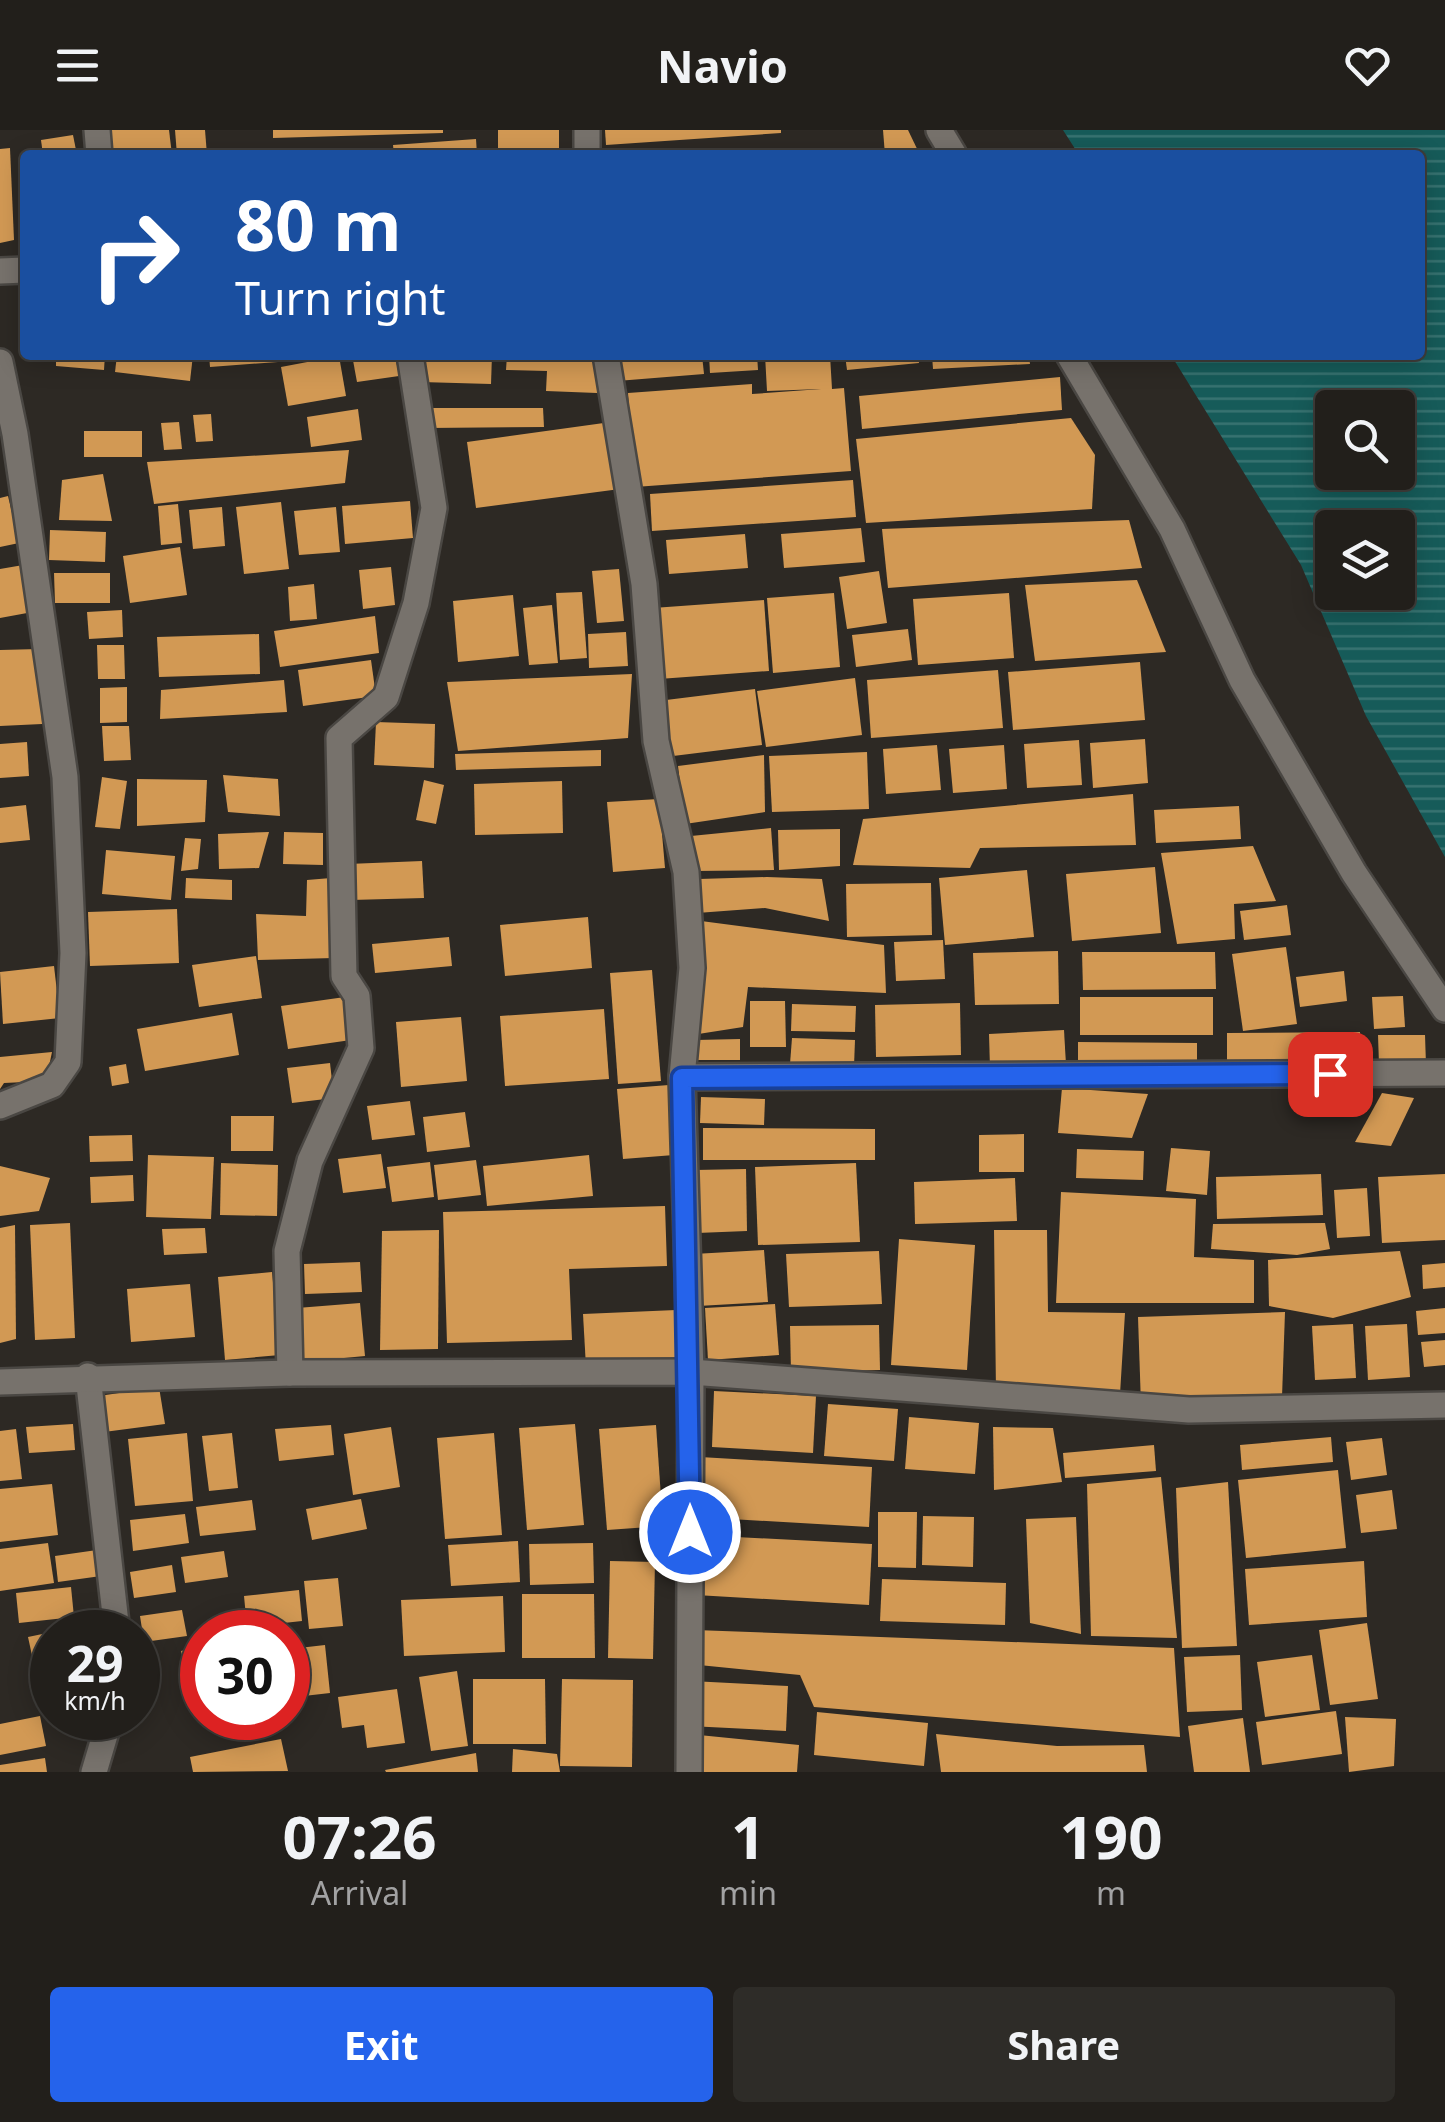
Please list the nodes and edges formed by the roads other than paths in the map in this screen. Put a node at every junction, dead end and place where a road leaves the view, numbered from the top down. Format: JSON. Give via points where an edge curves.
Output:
{"nodes":[{"id":1,"x":411,"y":360,"type":"edge"},
{"id":2,"x":607,"y":360,"type":"edge"},
{"id":3,"x":1072,"y":360,"type":"edge"},
{"id":4,"x":0,"y":362,"type":"edge"},
{"id":5,"x":1445,"y":1010,"type":"edge"},
{"id":6,"x":1445,"y":1073,"type":"edge"},
{"id":7,"x":682,"y":1078,"type":"junction"},
{"id":8,"x":0,"y":1106,"type":"edge"},
{"id":9,"x":691,"y":1372,"type":"junction"},
{"id":10,"x":290,"y":1374,"type":"junction"},
{"id":11,"x":88,"y":1376,"type":"junction"},
{"id":12,"x":0,"y":1382,"type":"edge"},
{"id":13,"x":1445,"y":1405,"type":"edge"},
{"id":14,"x":115,"y":1610,"type":"edge"},
{"id":15,"x":103,"y":1740,"type":"edge"},
{"id":16,"x":94,"y":1772,"type":"edge"},
{"id":17,"x":689,"y":1772,"type":"edge"}],
"edges":[{"from":1,"to":10,"type":"street","via":[[434,508],[416,603],[386,697],[339,738],[344,976],[357,996],[360,1048],[310,1161],[287,1251]]},
{"from":2,"to":7,"type":"street","via":[[644,584],[656,741],[686,872],[692,968]]},
{"from":3,"to":5,"type":"street","via":[[1172,529],[1252,696],[1354,872]]},
{"from":4,"to":8,"type":"street","via":[[64,777],[73,953],[68,1062],[52,1085]]},
{"from":6,"to":7,"type":"street"},
{"from":7,"to":9,"type":"street"},
{"from":9,"to":10,"type":"street"},
{"from":9,"to":13,"type":"street","via":[[1189,1410]]},
{"from":9,"to":17,"type":"street"},
{"from":10,"to":11,"type":"street"},
{"from":11,"to":12,"type":"street"},
{"from":11,"to":14,"type":"street"},
{"from":15,"to":16,"type":"street"}]}
